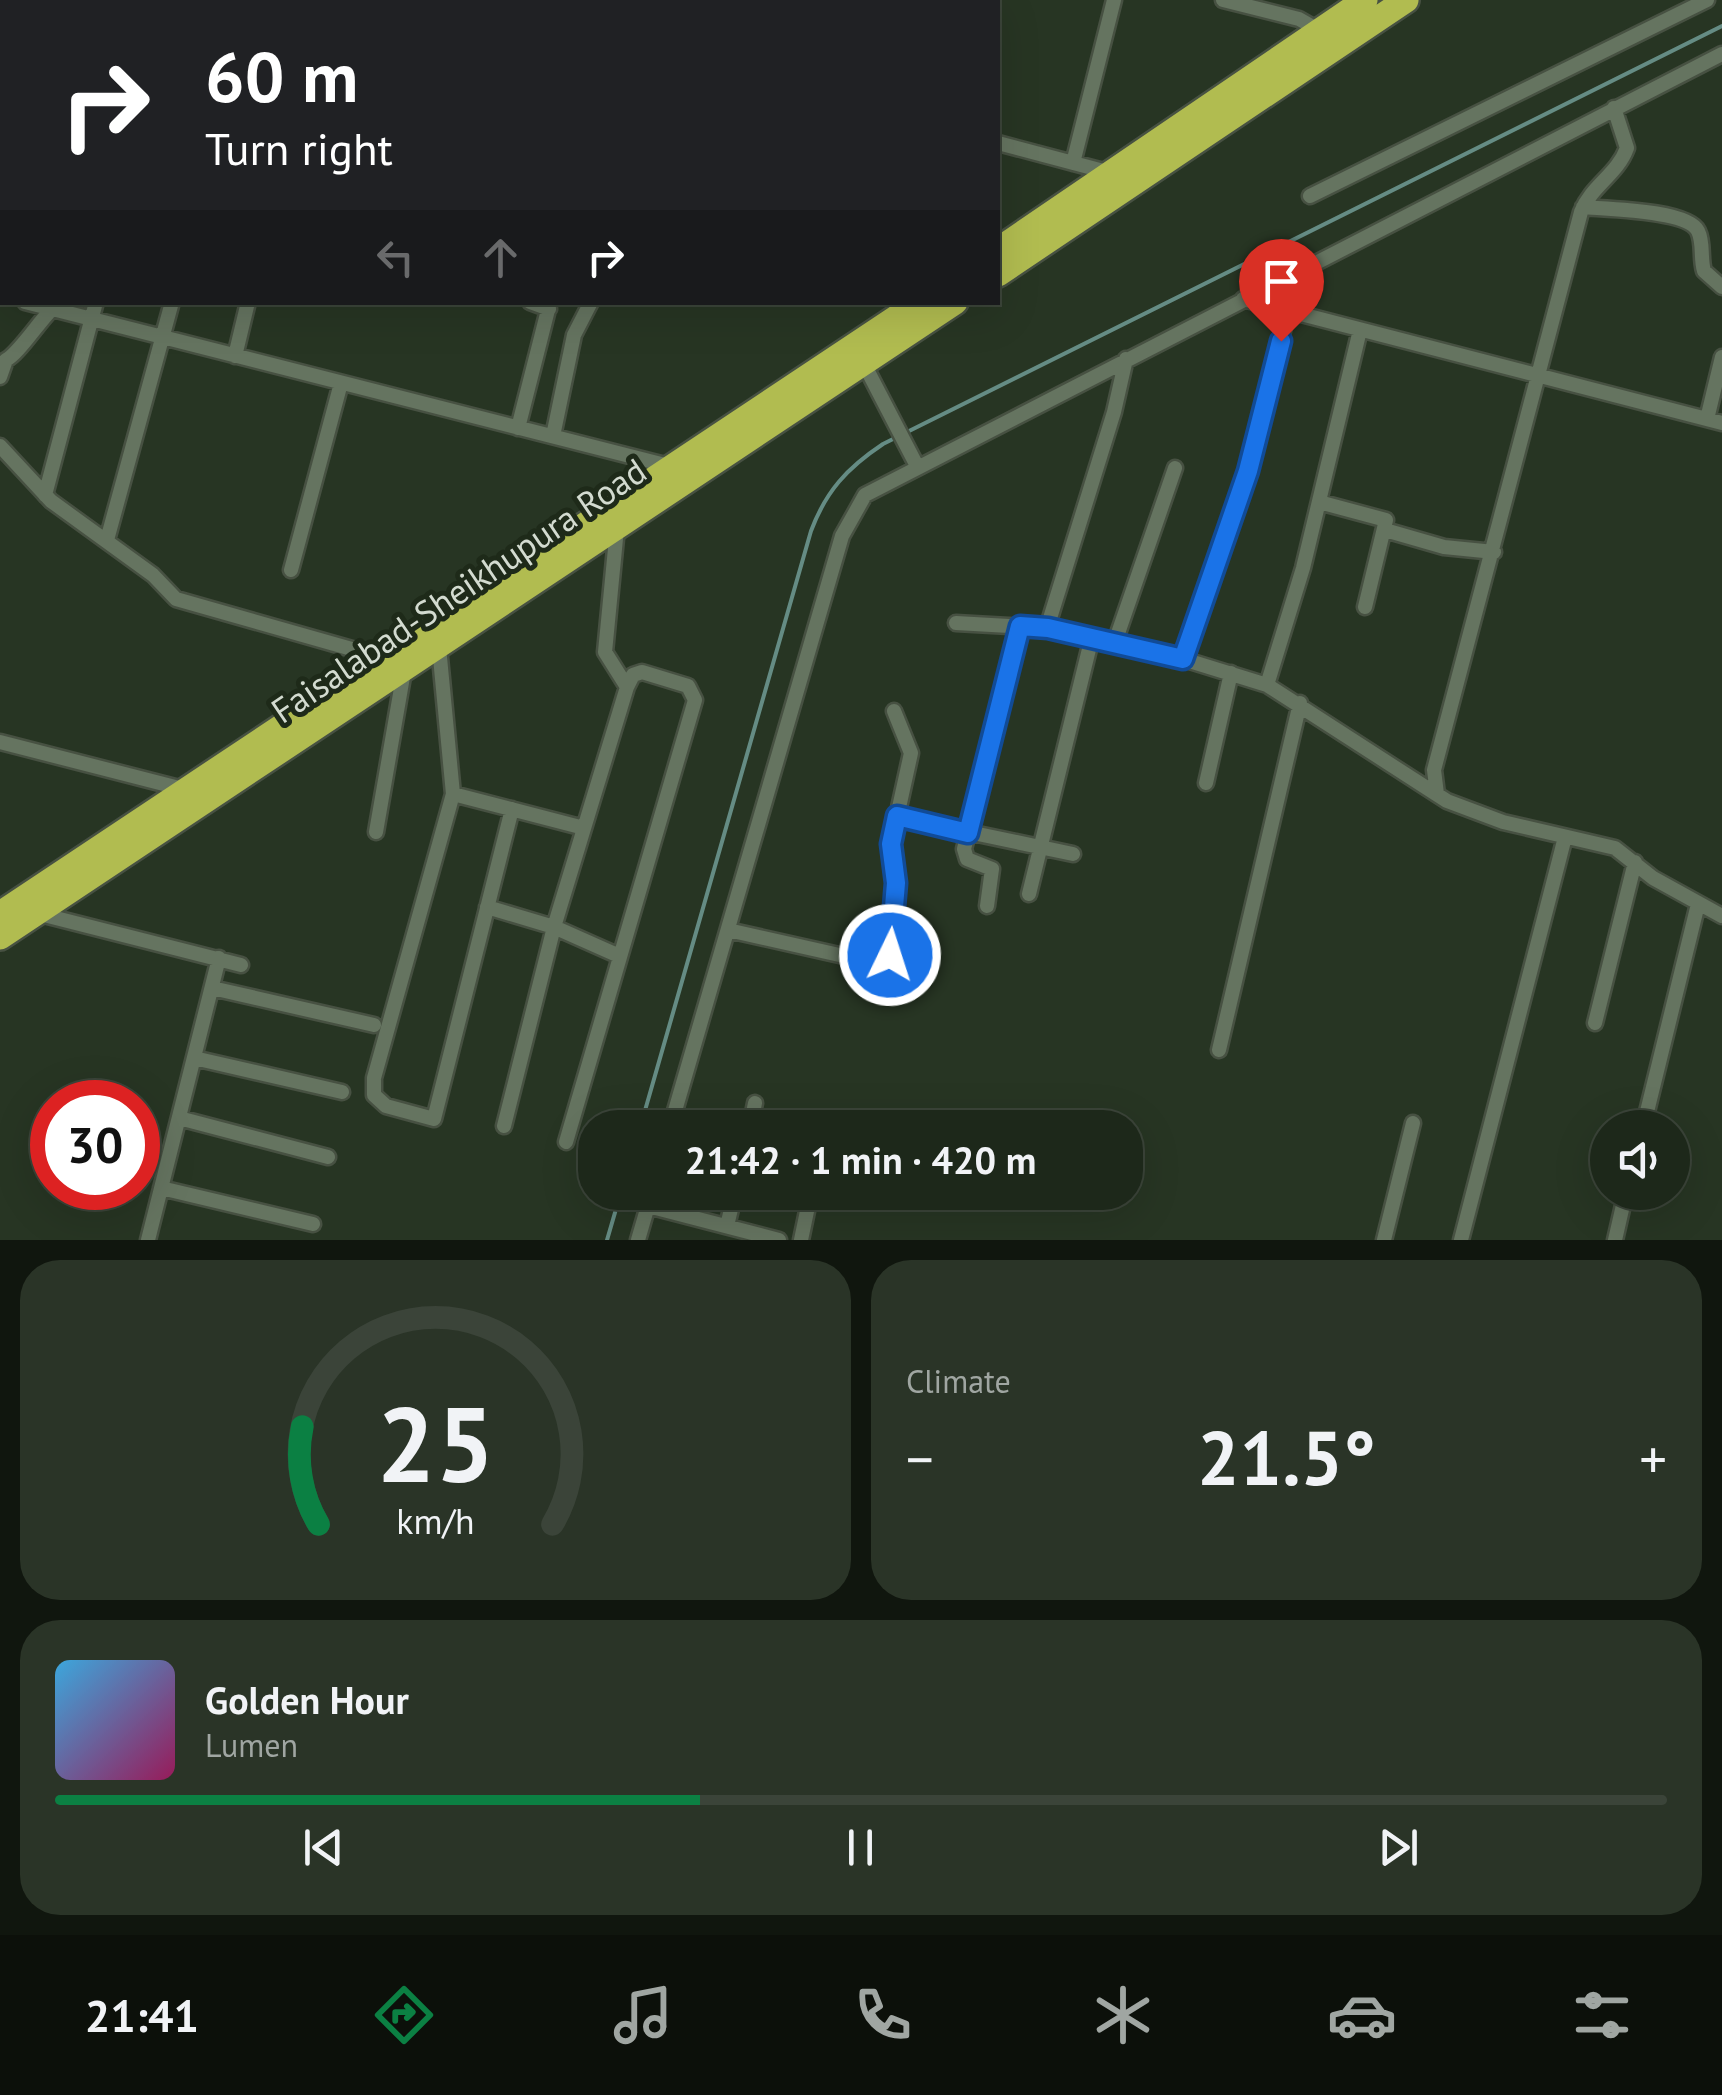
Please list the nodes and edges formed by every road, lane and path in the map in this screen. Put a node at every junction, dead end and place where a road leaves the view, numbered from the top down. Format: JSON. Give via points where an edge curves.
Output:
{"nodes":[{"id":1,"x":615,"y":0,"type":"edge"},
{"id":2,"x":625,"y":0,"type":"edge"},
{"id":3,"x":1114,"y":0,"type":"edge"},
{"id":4,"x":1223,"y":0,"type":"edge"},
{"id":5,"x":1365,"y":0,"type":"edge"},
{"id":6,"x":1406,"y":0,"type":"edge"},
{"id":7,"x":1707,"y":0,"type":"edge"},
{"id":8,"x":1320,"y":31,"type":"junction"},
{"id":9,"x":1722,"y":54,"type":"edge"},
{"id":10,"x":1614,"y":108,"type":"junction"},
{"id":11,"x":1000,"y":144,"type":"edge"},
{"id":12,"x":1073,"y":162,"type":"junction"},
{"id":13,"x":1111,"y":173,"type":"junction"},
{"id":14,"x":1310,"y":196,"type":"dead end"},
{"id":15,"x":1583,"y":207,"type":"junction"},
{"id":16,"x":1000,"y":249,"type":"edge"},
{"id":17,"x":1000,"y":273,"type":"edge"},
{"id":18,"x":1722,"y":287,"type":"edge"},
{"id":19,"x":1243,"y":300,"type":"junction"},
{"id":20,"x":36,"y":305,"type":"edge"},
{"id":21,"x":95,"y":305,"type":"edge"},
{"id":22,"x":171,"y":305,"type":"edge"},
{"id":23,"x":247,"y":305,"type":"edge"},
{"id":24,"x":589,"y":305,"type":"edge"},
{"id":25,"x":950,"y":305,"type":"edge"},
{"id":26,"x":550,"y":306,"type":"edge"},
{"id":27,"x":52,"y":310,"type":"junction"},
{"id":28,"x":900,"y":310,"type":"edge"},
{"id":29,"x":1288,"y":311,"type":"junction"},
{"id":30,"x":92,"y":319,"type":"junction"},
{"id":31,"x":1360,"y":330,"type":"junction"},
{"id":32,"x":163,"y":338,"type":"junction"},
{"id":33,"x":860,"y":355,"type":"junction"},
{"id":34,"x":235,"y":356,"type":"junction"},
{"id":35,"x":1722,"y":358,"type":"edge"},
{"id":36,"x":1126,"y":359,"type":"junction"},
{"id":37,"x":0,"y":376,"type":"edge"},
{"id":38,"x":1538,"y":376,"type":"junction"},
{"id":39,"x":341,"y":383,"type":"junction"},
{"id":40,"x":1714,"y":421,"type":"edge"},
{"id":41,"x":518,"y":428,"type":"junction"},
{"id":42,"x":553,"y":436,"type":"junction"},
{"id":43,"x":0,"y":446,"type":"edge"},
{"id":44,"x":917,"y":466,"type":"junction"},
{"id":45,"x":673,"y":467,"type":"junction"},
{"id":46,"x":1175,"y":468,"type":"dead end"},
{"id":47,"x":45,"y":495,"type":"junction"},
{"id":48,"x":1319,"y":502,"type":"junction"},
{"id":49,"x":617,"y":527,"type":"junction"},
{"id":50,"x":1385,"y":530,"type":"junction"},
{"id":51,"x":107,"y":540,"type":"junction"},
{"id":52,"x":1494,"y":552,"type":"junction"},
{"id":53,"x":291,"y":570,"type":"dead end"},
{"id":54,"x":1366,"y":607,"type":"dead end"},
{"id":55,"x":956,"y":623,"type":"dead end"},
{"id":56,"x":1020,"y":626,"type":"junction"},
{"id":57,"x":1048,"y":628,"type":"junction"},
{"id":58,"x":1092,"y":637,"type":"junction"},
{"id":59,"x":1115,"y":642,"type":"junction"},
{"id":60,"x":439,"y":647,"type":"junction"},
{"id":61,"x":1183,"y":659,"type":"junction"},
{"id":62,"x":396,"y":664,"type":"junction"},
{"id":63,"x":1230,"y":674,"type":"junction"},
{"id":64,"x":1267,"y":685,"type":"junction"},
{"id":65,"x":626,"y":687,"type":"junction"},
{"id":66,"x":1300,"y":704,"type":"junction"},
{"id":67,"x":894,"y":711,"type":"dead end"},
{"id":68,"x":0,"y":742,"type":"edge"},
{"id":69,"x":1206,"y":783,"type":"dead end"},
{"id":70,"x":187,"y":790,"type":"junction"},
{"id":71,"x":453,"y":794,"type":"junction"},
{"id":72,"x":1437,"y":794,"type":"junction"},
{"id":73,"x":512,"y":809,"type":"junction"},
{"id":74,"x":897,"y":816,"type":"junction"},
{"id":75,"x":584,"y":828,"type":"junction"},
{"id":76,"x":376,"y":832,"type":"dead end"},
{"id":77,"x":968,"y":833,"type":"junction"},
{"id":78,"x":1565,"y":837,"type":"junction"},
{"id":79,"x":1040,"y":847,"type":"junction"},
{"id":80,"x":1073,"y":854,"type":"dead end"},
{"id":81,"x":1635,"y":862,"type":"junction"},
{"id":82,"x":1029,"y":894,"type":"dead end"},
{"id":83,"x":1698,"y":904,"type":"junction"},
{"id":84,"x":987,"y":906,"type":"dead end"},
{"id":85,"x":487,"y":907,"type":"junction"},
{"id":86,"x":0,"y":914,"type":"edge"},
{"id":87,"x":40,"y":914,"type":"junction"},
{"id":88,"x":1722,"y":916,"type":"edge"},
{"id":89,"x":554,"y":927,"type":"junction"},
{"id":90,"x":728,"y":930,"type":"junction"},
{"id":91,"x":0,"y":937,"type":"edge"},
{"id":92,"x":617,"y":955,"type":"junction"},
{"id":93,"x":219,"y":958,"type":"junction"},
{"id":94,"x":241,"y":965,"type":"dead end"},
{"id":95,"x":212,"y":988,"type":"junction"},
{"id":96,"x":1595,"y":1023,"type":"dead end"},
{"id":97,"x":374,"y":1025,"type":"dead end"},
{"id":98,"x":1219,"y":1050,"type":"dead end"},
{"id":99,"x":194,"y":1058,"type":"junction"},
{"id":100,"x":342,"y":1092,"type":"dead end"},
{"id":101,"x":755,"y":1103,"type":"dead end"},
{"id":102,"x":675,"y":1110,"type":"edge"},
{"id":103,"x":754,"y":1110,"type":"edge"},
{"id":104,"x":1646,"y":1110,"type":"edge"},
{"id":105,"x":179,"y":1118,"type":"junction"},
{"id":106,"x":1413,"y":1123,"type":"dead end"},
{"id":107,"x":504,"y":1126,"type":"dead end"},
{"id":108,"x":566,"y":1142,"type":"dead end"},
{"id":109,"x":328,"y":1157,"type":"dead end"},
{"id":110,"x":161,"y":1188,"type":"junction"},
{"id":111,"x":647,"y":1210,"type":"edge"},
{"id":112,"x":681,"y":1210,"type":"edge"},
{"id":113,"x":731,"y":1210,"type":"edge"},
{"id":114,"x":807,"y":1210,"type":"edge"},
{"id":115,"x":1622,"y":1210,"type":"edge"},
{"id":116,"x":313,"y":1224,"type":"dead end"},
{"id":117,"x":727,"y":1226,"type":"junction"},
{"id":118,"x":148,"y":1240,"type":"edge"},
{"id":119,"x":638,"y":1240,"type":"edge"},
{"id":120,"x":779,"y":1240,"type":"edge"},
{"id":121,"x":800,"y":1240,"type":"edge"},
{"id":122,"x":1384,"y":1240,"type":"edge"},
{"id":123,"x":1461,"y":1240,"type":"edge"},
{"id":124,"x":1614,"y":1240,"type":"edge"}],
"edges":[{"from":1,"to":2,"type":"street"},
{"from":3,"to":12,"type":"street"},
{"from":4,"to":8,"type":"street","via":[[1299,19]]},
{"from":5,"to":8,"type":"highway"},
{"from":6,"to":17,"type":"highway"},
{"from":7,"to":14,"type":"street"},
{"from":8,"to":13,"type":"highway"},
{"from":9,"to":10,"type":"street"},
{"from":10,"to":15,"type":"street","via":[[1626,148]]},
{"from":10,"to":19,"type":"street"},
{"from":11,"to":12,"type":"street"},
{"from":12,"to":13,"type":"street"},
{"from":13,"to":16,"type":"highway"},
{"from":15,"to":18,"type":"street","via":[[1691,223],[1700,234],[1704,270]]},
{"from":15,"to":38,"type":"street"},
{"from":19,"to":29,"type":"street"},
{"from":19,"to":36,"type":"street"},
{"from":20,"to":27,"type":"street"},
{"from":21,"to":30,"type":"street"},
{"from":22,"to":32,"type":"street"},
{"from":23,"to":34,"type":"street"},
{"from":24,"to":42,"type":"street","via":[[574,334]]},
{"from":25,"to":33,"type":"highway","name":"Faisalabad-Sheikhupura Road"},
{"from":26,"to":41,"type":"street"},
{"from":27,"to":30,"type":"street"},
{"from":27,"to":37,"type":"street","via":[[27,333]]},
{"from":28,"to":33,"type":"highway","name":"Faisalabad-Sheikhupura Road"},
{"from":29,"to":31,"type":"street"},
{"from":29,"to":61,"type":"street","via":[[1248,471]]},
{"from":30,"to":32,"type":"street"},
{"from":30,"to":47,"type":"street"},
{"from":31,"to":38,"type":"street"},
{"from":31,"to":48,"type":"street"},
{"from":32,"to":34,"type":"street"},
{"from":32,"to":51,"type":"street"},
{"from":33,"to":44,"type":"street"},
{"from":33,"to":45,"type":"highway","name":"Faisalabad-Sheikhupura Road"},
{"from":33,"to":49,"type":"highway","name":"Faisalabad-Sheikhupura Road"},
{"from":34,"to":39,"type":"street"},
{"from":35,"to":40,"type":"street"},
{"from":36,"to":44,"type":"street"},
{"from":36,"to":57,"type":"street"},
{"from":38,"to":40,"type":"street"},
{"from":38,"to":52,"type":"street"},
{"from":39,"to":41,"type":"street"},
{"from":39,"to":53,"type":"street"},
{"from":41,"to":42,"type":"street"},
{"from":42,"to":45,"type":"street"},
{"from":43,"to":47,"type":"street"},
{"from":44,"to":90,"type":"street","via":[[874,488],[849,518]]},
{"from":45,"to":62,"type":"highway","name":"Faisalabad-Sheikhupura Road"},
{"from":46,"to":59,"type":"street"},
{"from":47,"to":51,"type":"street"},
{"from":48,"to":50,"type":"street","via":[[1384,518]]},
{"from":48,"to":64,"type":"street"},
{"from":49,"to":60,"type":"highway","name":"Faisalabad-Sheikhupura Road"},
{"from":49,"to":65,"type":"street","via":[[605,652]]},
{"from":50,"to":52,"type":"street"},
{"from":50,"to":54,"type":"street"},
{"from":51,"to":62,"type":"street","via":[[183,602]]},
{"from":52,"to":72,"type":"street","via":[[1436,759]]},
{"from":55,"to":56,"type":"street"},
{"from":56,"to":57,"type":"street"},
{"from":56,"to":77,"type":"street"},
{"from":57,"to":58,"type":"street"},
{"from":58,"to":59,"type":"street"},
{"from":58,"to":79,"type":"street"},
{"from":59,"to":61,"type":"street"},
{"from":60,"to":62,"type":"highway","name":"Faisalabad-Sheikhupura Road"},
{"from":60,"to":71,"type":"street"},
{"from":61,"to":63,"type":"street"},
{"from":62,"to":70,"type":"highway","name":"Faisalabad-Sheikhupura Road"},
{"from":62,"to":76,"type":"street"},
{"from":62,"to":87,"type":"highway","name":"Faisalabad-Sheikhupura Road"},
{"from":63,"to":64,"type":"street"},
{"from":63,"to":69,"type":"street"},
{"from":64,"to":66,"type":"street"},
{"from":65,"to":75,"type":"street"},
{"from":65,"to":92,"type":"street","via":[[642,672],[688,686],[695,700]]},
{"from":66,"to":72,"type":"street"},
{"from":66,"to":98,"type":"street"},
{"from":67,"to":74,"type":"street","via":[[911,753]]},
{"from":68,"to":70,"type":"street"},
{"from":70,"to":86,"type":"highway","name":"Faisalabad-Sheikhupura Road"},
{"from":71,"to":73,"type":"street"},
{"from":71,"to":85,"type":"street","via":[[374,1078],[374,1095],[386,1106],[434,1119]]},
{"from":72,"to":78,"type":"street","via":[[1502,822]]},
{"from":73,"to":75,"type":"street"},
{"from":73,"to":85,"type":"street"},
{"from":74,"to":77,"type":"street"},
{"from":74,"to":90,"type":"street","via":[[885,963]]},
{"from":75,"to":89,"type":"street"},
{"from":77,"to":79,"type":"street"},
{"from":77,"to":84,"type":"street","via":[[965,857],[992,869]]},
{"from":78,"to":81,"type":"street","via":[[1615,848]]},
{"from":78,"to":123,"type":"street"},
{"from":79,"to":80,"type":"street"},
{"from":79,"to":82,"type":"street"},
{"from":81,"to":83,"type":"street"},
{"from":81,"to":96,"type":"street"},
{"from":83,"to":88,"type":"street"},
{"from":83,"to":104,"type":"street"},
{"from":85,"to":89,"type":"street"},
{"from":87,"to":91,"type":"highway","name":"Faisalabad-Sheikhupura Road"},
{"from":87,"to":93,"type":"street"},
{"from":89,"to":92,"type":"street"},
{"from":89,"to":107,"type":"street"},
{"from":90,"to":102,"type":"street"},
{"from":92,"to":108,"type":"street"},
{"from":93,"to":94,"type":"street"},
{"from":93,"to":95,"type":"street"},
{"from":95,"to":97,"type":"street"},
{"from":95,"to":99,"type":"street"},
{"from":99,"to":100,"type":"street"},
{"from":99,"to":105,"type":"street"},
{"from":101,"to":103,"type":"street"},
{"from":105,"to":109,"type":"street"},
{"from":105,"to":110,"type":"street"},
{"from":106,"to":122,"type":"street"},
{"from":110,"to":116,"type":"street"},
{"from":110,"to":118,"type":"street"},
{"from":111,"to":119,"type":"street"},
{"from":112,"to":117,"type":"street"},
{"from":113,"to":117,"type":"street"},
{"from":114,"to":121,"type":"street"},
{"from":115,"to":124,"type":"street"},
{"from":117,"to":120,"type":"street"}]}
